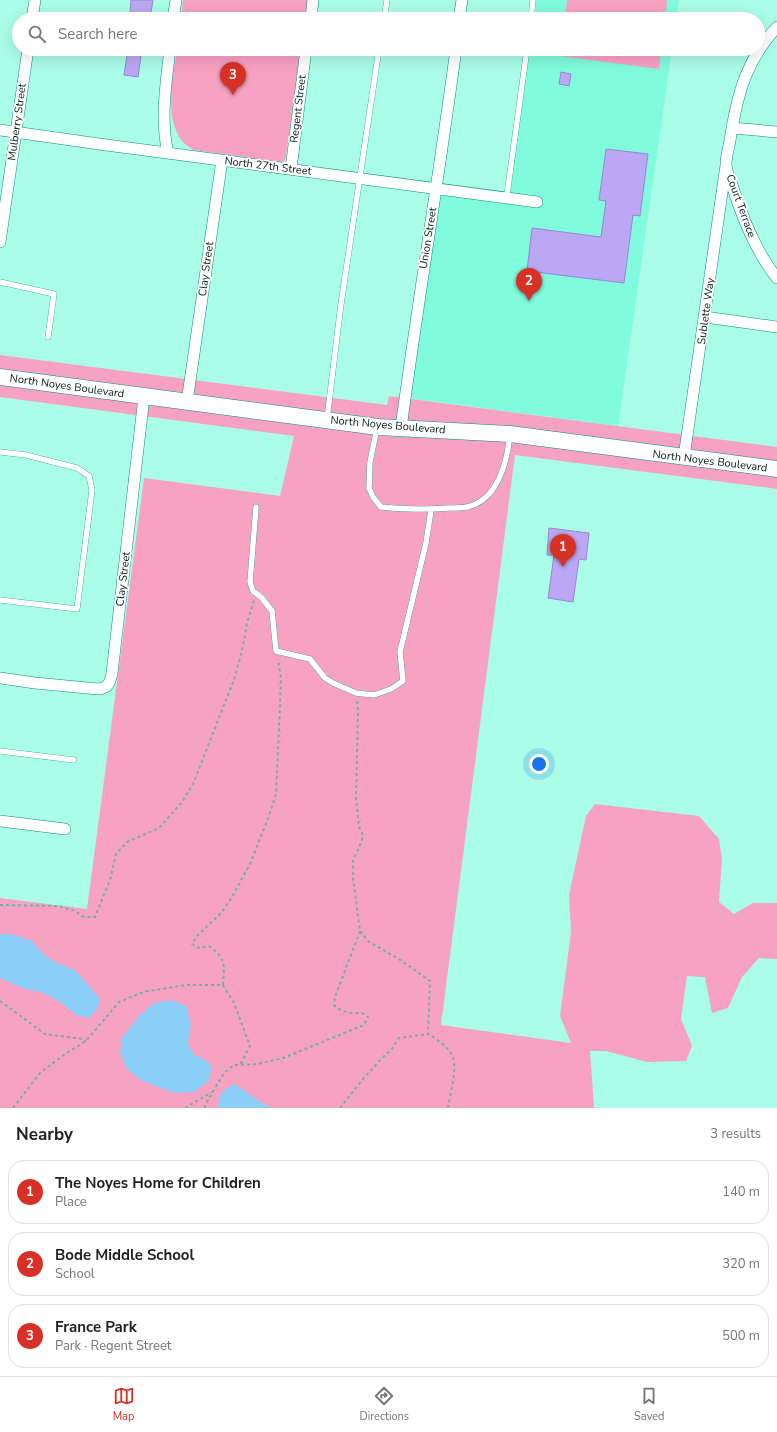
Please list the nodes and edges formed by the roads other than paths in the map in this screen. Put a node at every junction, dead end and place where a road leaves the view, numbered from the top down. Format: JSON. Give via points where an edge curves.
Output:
{"nodes":[{"id":1,"x":35,"y":0,"type":"edge"},
{"id":2,"x":176,"y":0,"type":"edge"},
{"id":3,"x":313,"y":0,"type":"edge"},
{"id":4,"x":387,"y":0,"type":"edge"},
{"id":5,"x":462,"y":0,"type":"edge"},
{"id":6,"x":533,"y":0,"type":"edge"},
{"id":7,"x":33,"y":12,"type":"edge"},
{"id":8,"x":174,"y":12,"type":"edge"},
{"id":9,"x":312,"y":12,"type":"edge"},
{"id":10,"x":385,"y":12,"type":"edge"},
{"id":11,"x":460,"y":12,"type":"edge"},
{"id":12,"x":532,"y":12,"type":"edge"},
{"id":13,"x":777,"y":27,"type":"edge"},
{"id":14,"x":765,"y":43,"type":"edge"},
{"id":15,"x":27,"y":56,"type":"edge"},
{"id":16,"x":169,"y":56,"type":"edge"},
{"id":17,"x":305,"y":56,"type":"edge"},
{"id":18,"x":379,"y":56,"type":"edge"},
{"id":19,"x":455,"y":56,"type":"edge"},
{"id":20,"x":526,"y":56,"type":"edge"},
{"id":21,"x":755,"y":56,"type":"edge"},
{"id":22,"x":732,"y":128,"type":"junction"},
{"id":23,"x":0,"y":130,"type":"edge"},
{"id":24,"x":16,"y":132,"type":"junction"},
{"id":25,"x":777,"y":132,"type":"edge"},
{"id":26,"x":168,"y":153,"type":"junction"},
{"id":27,"x":222,"y":160,"type":"junction"},
{"id":28,"x":726,"y":165,"type":"junction"},
{"id":29,"x":291,"y":169,"type":"junction"},
{"id":30,"x":361,"y":179,"type":"junction"},
{"id":31,"x":436,"y":189,"type":"junction"},
{"id":32,"x":505,"y":198,"type":"junction"},
{"id":33,"x":537,"y":202,"type":"dead end"},
{"id":34,"x":0,"y":242,"type":"edge"},
{"id":35,"x":777,"y":278,"type":"edge"},
{"id":36,"x":0,"y":282,"type":"edge"},
{"id":37,"x":705,"y":317,"type":"junction"},
{"id":38,"x":777,"y":327,"type":"edge"},
{"id":39,"x":48,"y":337,"type":"dead end"},
{"id":40,"x":0,"y":378,"type":"edge"},
{"id":41,"x":144,"y":397,"type":"junction"},
{"id":42,"x":187,"y":402,"type":"junction"},
{"id":43,"x":327,"y":420,"type":"junction"},
{"id":44,"x":378,"y":427,"type":"junction"},
{"id":45,"x":401,"y":428,"type":"junction"},
{"id":46,"x":510,"y":434,"type":"junction"},
{"id":47,"x":0,"y":452,"type":"edge"},
{"id":48,"x":684,"y":457,"type":"junction"},
{"id":49,"x":777,"y":469,"type":"edge"},
{"id":50,"x":256,"y":506,"type":"dead end"},
{"id":51,"x":431,"y":510,"type":"junction"},
{"id":52,"x":0,"y":600,"type":"edge"},
{"id":53,"x":0,"y":678,"type":"edge"},
{"id":54,"x":0,"y":751,"type":"edge"},
{"id":55,"x":74,"y":760,"type":"dead end"},
{"id":56,"x":0,"y":820,"type":"edge"},
{"id":57,"x":65,"y":829,"type":"dead end"}],
"edges":[{"from":1,"to":7,"type":"street"},
{"from":2,"to":8,"type":"street"},
{"from":3,"to":9,"type":"street"},
{"from":4,"to":10,"type":"lane"},
{"from":5,"to":11,"type":"street"},
{"from":6,"to":12,"type":"lane"},
{"from":13,"to":14,"type":"street","name":"Court Terrace"},
{"from":15,"to":24,"type":"street","name":"Mulberry Street"},
{"from":16,"to":26,"type":"street","via":[[163,105]]},
{"from":17,"to":29,"type":"street","name":"Regent Street"},
{"from":18,"to":30,"type":"lane"},
{"from":19,"to":31,"type":"street","name":"Union Street"},
{"from":20,"to":32,"type":"lane"},
{"from":21,"to":22,"type":"street","name":"Court Terrace","via":[[742,84]]},
{"from":22,"to":25,"type":"street"},
{"from":22,"to":28,"type":"street","name":"Court Terrace"},
{"from":23,"to":24,"type":"street","name":"North 27th Street"},
{"from":24,"to":26,"type":"street","name":"North 27th Street"},
{"from":24,"to":34,"type":"street","name":"Mulberry Street"},
{"from":26,"to":27,"type":"street","name":"North 27th Street"},
{"from":27,"to":29,"type":"street","name":"North 27th Street"},
{"from":27,"to":42,"type":"street","name":"Clay Street"},
{"from":28,"to":35,"type":"street","name":"Court Terrace","via":[[752,237]]},
{"from":28,"to":37,"type":"street","name":"Sublette Way"},
{"from":29,"to":30,"type":"street","name":"North 27th Street"},
{"from":30,"to":31,"type":"street","name":"North 27th Street"},
{"from":30,"to":43,"type":"lane","via":[[341,304]]},
{"from":31,"to":32,"type":"street","name":"North 27th Street"},
{"from":31,"to":45,"type":"street","name":"Union Street"},
{"from":32,"to":33,"type":"street","name":"North 27th Street"},
{"from":36,"to":39,"type":"lane","via":[[54,294]]},
{"from":37,"to":38,"type":"street"},
{"from":37,"to":48,"type":"street","name":"Sublette Way"},
{"from":40,"to":41,"type":"street","name":"North Noyes Boulevard"},
{"from":41,"to":42,"type":"street","name":"North Noyes Boulevard"},
{"from":41,"to":53,"type":"street","name":"Clay Street","via":[[109,684],[98,689]]},
{"from":42,"to":43,"type":"street","name":"North Noyes Boulevard"},
{"from":43,"to":44,"type":"street","name":"North Noyes Boulevard"},
{"from":44,"to":45,"type":"street","name":"North Noyes Boulevard"},
{"from":44,"to":51,"type":"lane","via":[[370,462],[369,488],[373,497],[381,507]]},
{"from":45,"to":46,"type":"street","name":"North Noyes Boulevard"},
{"from":46,"to":48,"type":"street","name":"North Noyes Boulevard"},
{"from":46,"to":51,"type":"lane","via":[[508,452],[500,478],[491,492],[478,503],[468,507]]},
{"from":47,"to":52,"type":"lane","via":[[26,455],[77,468],[89,476],[92,490],[77,609]]},
{"from":48,"to":49,"type":"street","name":"North Noyes Boulevard"},
{"from":50,"to":51,"type":"lane","via":[[250,582],[253,591],[272,611],[276,651],[310,659],[325,678],[356,694],[374,695],[403,681],[400,652],[426,543]]},
{"from":54,"to":55,"type":"lane"},
{"from":56,"to":57,"type":"street"}]}
